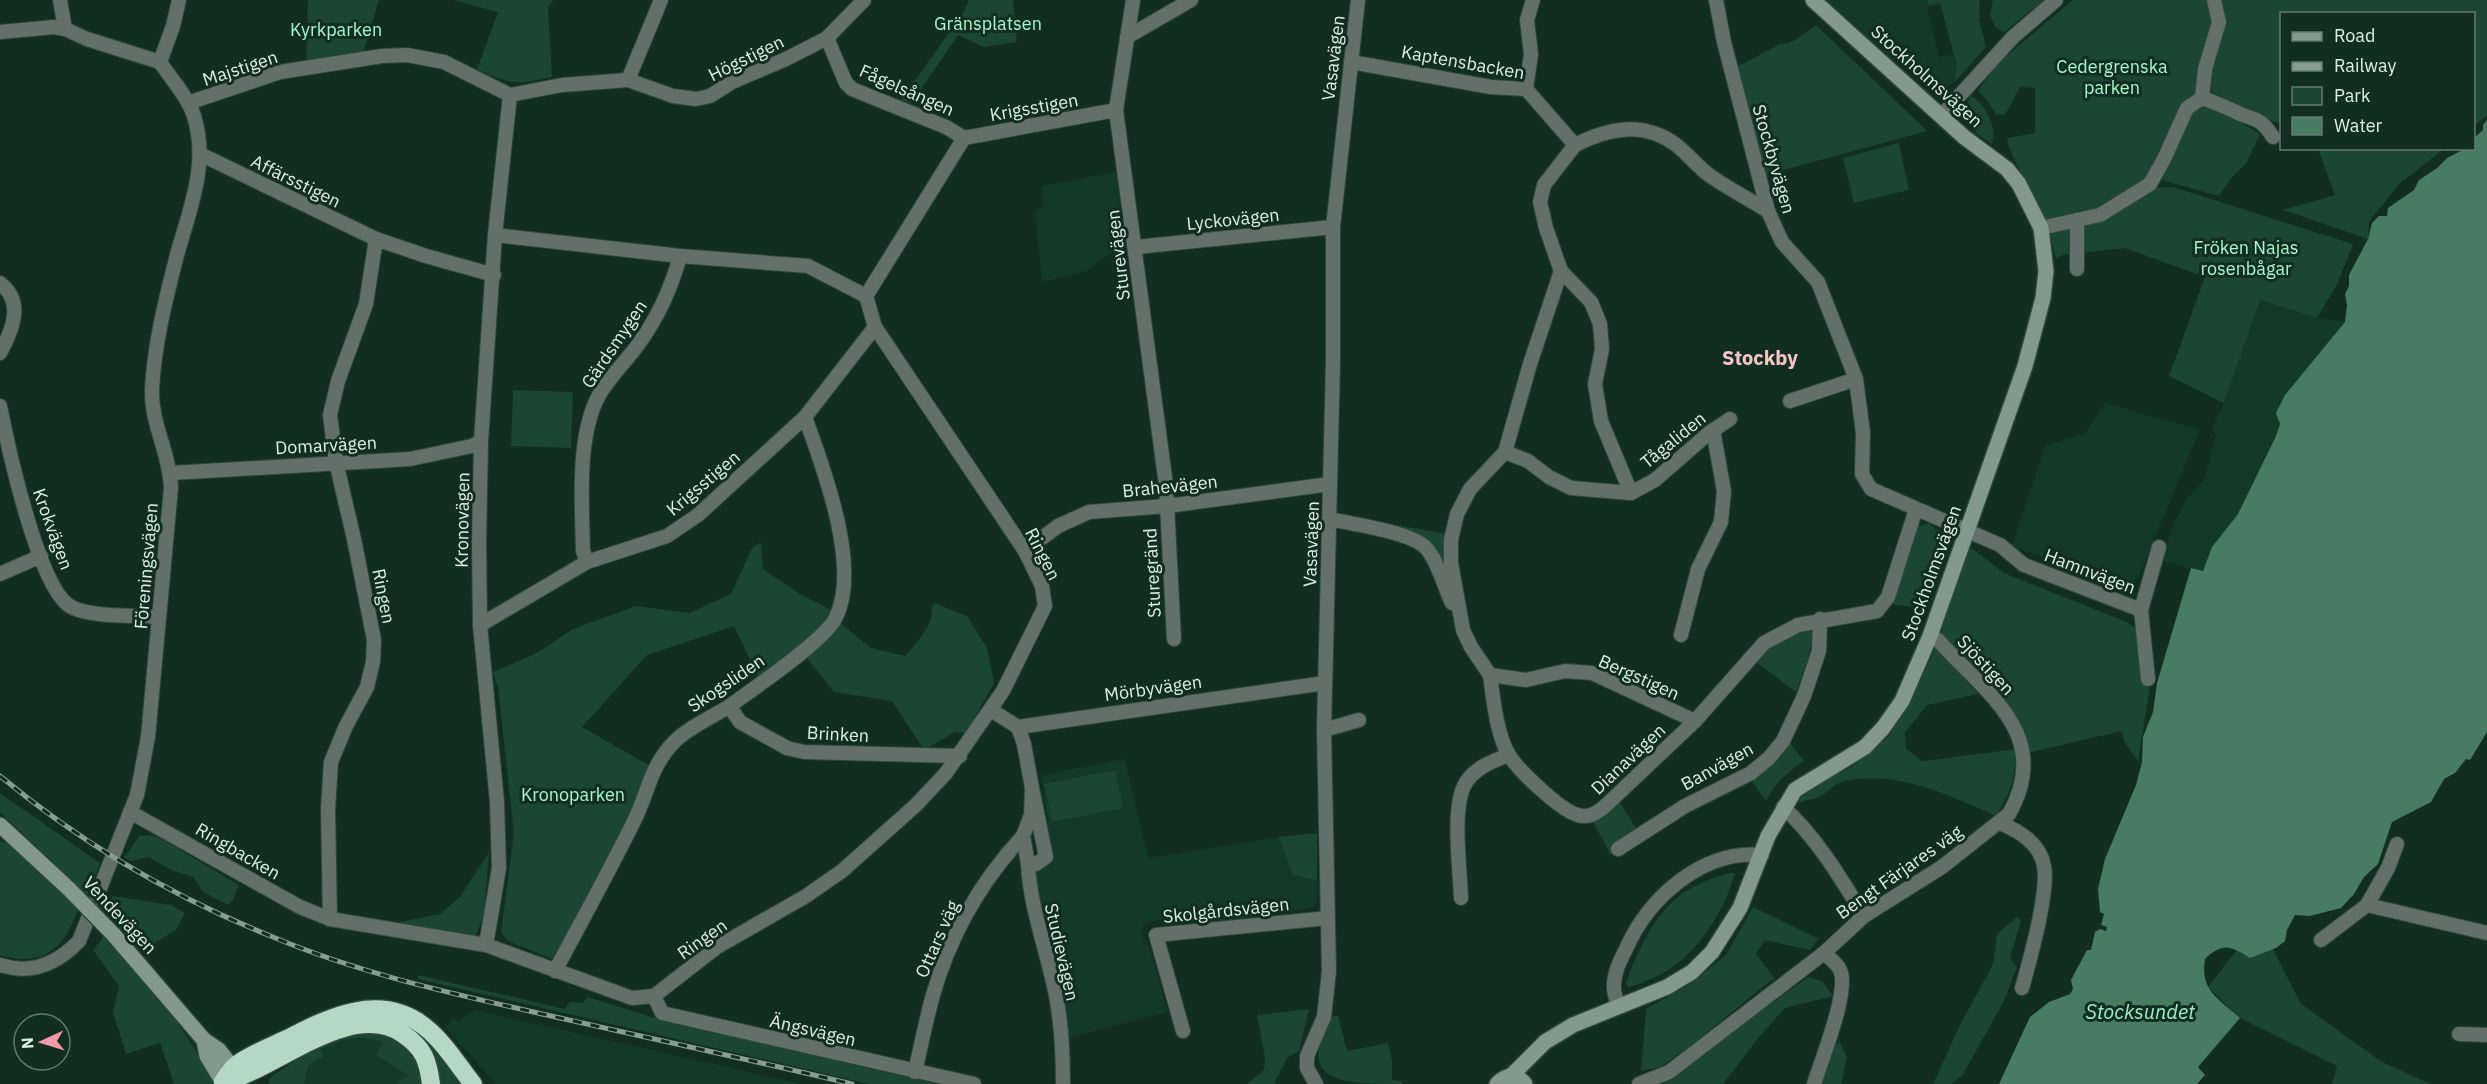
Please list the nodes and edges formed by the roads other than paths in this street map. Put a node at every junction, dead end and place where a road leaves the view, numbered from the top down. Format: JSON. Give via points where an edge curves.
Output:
{"nodes":[{"id":1,"x":60,"y":0,"type":"edge"},
{"id":2,"x":179,"y":0,"type":"edge"},
{"id":3,"x":662,"y":0,"type":"edge"},
{"id":4,"x":864,"y":0,"type":"edge"},
{"id":5,"x":1133,"y":0,"type":"edge"},
{"id":6,"x":1191,"y":0,"type":"edge"},
{"id":7,"x":1358,"y":0,"type":"edge"},
{"id":8,"x":1533,"y":0,"type":"edge"},
{"id":9,"x":1716,"y":0,"type":"edge"},
{"id":10,"x":1813,"y":0,"type":"edge"},
{"id":11,"x":2056,"y":0,"type":"edge"},
{"id":12,"x":2214,"y":0,"type":"edge"},
{"id":13,"x":65,"y":29,"type":"junction"},
{"id":14,"x":0,"y":33,"type":"edge"},
{"id":15,"x":1127,"y":37,"type":"junction"},
{"id":16,"x":827,"y":38,"type":"junction"},
{"id":17,"x":160,"y":62,"type":"junction"},
{"id":18,"x":1351,"y":62,"type":"junction"},
{"id":19,"x":628,"y":80,"type":"junction"},
{"id":20,"x":1526,"y":88,"type":"junction"},
{"id":21,"x":510,"y":95,"type":"junction"},
{"id":22,"x":2202,"y":98,"type":"junction"},
{"id":23,"x":188,"y":103,"type":"junction"},
{"id":24,"x":1116,"y":110,"type":"junction"},
{"id":25,"x":1941,"y":116,"type":"junction"},
{"id":26,"x":2273,"y":137,"type":"dead end"},
{"id":27,"x":964,"y":138,"type":"junction"},
{"id":28,"x":1575,"y":145,"type":"junction"},
{"id":29,"x":202,"y":155,"type":"junction"},
{"id":30,"x":1768,"y":211,"type":"junction"},
{"id":31,"x":2076,"y":220,"type":"junction"},
{"id":32,"x":1333,"y":227,"type":"junction"},
{"id":33,"x":2041,"y":228,"type":"junction"},
{"id":34,"x":495,"y":236,"type":"junction"},
{"id":35,"x":376,"y":239,"type":"junction"},
{"id":36,"x":1136,"y":247,"type":"junction"},
{"id":37,"x":680,"y":256,"type":"junction"},
{"id":38,"x":2077,"y":269,"type":"dead end"},
{"id":39,"x":1561,"y":271,"type":"junction"},
{"id":40,"x":494,"y":275,"type":"junction"},
{"id":41,"x":0,"y":283,"type":"edge"},
{"id":42,"x":866,"y":296,"type":"junction"},
{"id":43,"x":875,"y":327,"type":"junction"},
{"id":44,"x":0,"y":353,"type":"edge"},
{"id":45,"x":1856,"y":379,"type":"junction"},
{"id":46,"x":1790,"y":401,"type":"dead end"},
{"id":47,"x":0,"y":406,"type":"edge"},
{"id":48,"x":805,"y":417,"type":"junction"},
{"id":49,"x":1730,"y":419,"type":"dead end"},
{"id":50,"x":1713,"y":430,"type":"junction"},
{"id":51,"x":481,"y":441,"type":"junction"},
{"id":52,"x":1505,"y":452,"type":"junction"},
{"id":53,"x":336,"y":462,"type":"junction"},
{"id":54,"x":171,"y":474,"type":"junction"},
{"id":55,"x":1330,"y":484,"type":"junction"},
{"id":56,"x":1631,"y":493,"type":"junction"},
{"id":57,"x":1167,"y":506,"type":"junction"},
{"id":58,"x":1916,"y":509,"type":"junction"},
{"id":59,"x":1329,"y":519,"type":"junction"},
{"id":60,"x":1967,"y":531,"type":"junction"},
{"id":61,"x":2159,"y":547,"type":"dead end"},
{"id":62,"x":1025,"y":551,"type":"junction"},
{"id":63,"x":40,"y":556,"type":"junction"},
{"id":64,"x":587,"y":561,"type":"junction"},
{"id":65,"x":0,"y":574,"type":"edge"},
{"id":66,"x":2141,"y":610,"type":"junction"},
{"id":67,"x":159,"y":617,"type":"junction"},
{"id":68,"x":1820,"y":620,"type":"junction"},
{"id":69,"x":480,"y":625,"type":"junction"},
{"id":70,"x":1463,"y":630,"type":"junction"},
{"id":71,"x":1681,"y":635,"type":"dead end"},
{"id":72,"x":1930,"y":636,"type":"junction"},
{"id":73,"x":1174,"y":639,"type":"dead end"},
{"id":74,"x":1490,"y":675,"type":"junction"},
{"id":75,"x":2148,"y":679,"type":"dead end"},
{"id":76,"x":1325,"y":683,"type":"junction"},
{"id":77,"x":730,"y":706,"type":"junction"},
{"id":78,"x":991,"y":710,"type":"junction"},
{"id":79,"x":1359,"y":720,"type":"dead end"},
{"id":80,"x":1695,"y":721,"type":"junction"},
{"id":81,"x":1017,"y":727,"type":"junction"},
{"id":82,"x":1324,"y":730,"type":"junction"},
{"id":83,"x":1509,"y":755,"type":"junction"},
{"id":84,"x":960,"y":756,"type":"junction"},
{"id":85,"x":1032,"y":789,"type":"junction"},
{"id":86,"x":1784,"y":807,"type":"junction"},
{"id":87,"x":130,"y":812,"type":"junction"},
{"id":88,"x":2000,"y":823,"type":"junction"},
{"id":89,"x":0,"y":825,"type":"edge"},
{"id":90,"x":1023,"y":836,"type":"junction"},
{"id":91,"x":2397,"y":844,"type":"dead end"},
{"id":92,"x":1618,"y":849,"type":"dead end"},
{"id":93,"x":1762,"y":855,"type":"junction"},
{"id":94,"x":1028,"y":864,"type":"junction"},
{"id":95,"x":1461,"y":898,"type":"dead end"},
{"id":96,"x":2367,"y":905,"type":"junction"},
{"id":97,"x":1864,"y":916,"type":"junction"},
{"id":98,"x":1328,"y":918,"type":"junction"},
{"id":99,"x":330,"y":919,"type":"junction"},
{"id":100,"x":2487,"y":933,"type":"edge"},
{"id":101,"x":2321,"y":940,"type":"dead end"},
{"id":102,"x":486,"y":945,"type":"junction"},
{"id":103,"x":1824,"y":953,"type":"junction"},
{"id":104,"x":0,"y":964,"type":"edge"},
{"id":105,"x":555,"y":971,"type":"junction"},
{"id":106,"x":2022,"y":988,"type":"dead end"},
{"id":107,"x":654,"y":996,"type":"junction"},
{"id":108,"x":1618,"y":1006,"type":"junction"},
{"id":109,"x":1184,"y":1031,"type":"dead end"},
{"id":110,"x":2459,"y":1034,"type":"dead end"},
{"id":111,"x":2487,"y":1035,"type":"edge"},
{"id":112,"x":915,"y":1072,"type":"junction"},
{"id":113,"x":1512,"y":1076,"type":"junction"},
{"id":114,"x":233,"y":1079,"type":"edge"},
{"id":115,"x":432,"y":1084,"type":"edge"},
{"id":116,"x":473,"y":1084,"type":"edge"},
{"id":117,"x":974,"y":1084,"type":"edge"},
{"id":118,"x":1063,"y":1084,"type":"edge"},
{"id":119,"x":1316,"y":1084,"type":"edge"},
{"id":120,"x":1496,"y":1084,"type":"edge"},
{"id":121,"x":1525,"y":1084,"type":"edge"},
{"id":122,"x":1639,"y":1084,"type":"edge"},
{"id":123,"x":1814,"y":1084,"type":"edge"}],
"edges":[{"from":1,"to":13,"type":"street"},
{"from":2,"to":17,"type":"street"},
{"from":3,"to":19,"type":"street"},
{"from":4,"to":16,"type":"street","name":"Högstigen"},
{"from":5,"to":15,"type":"street","name":"Sturevägen"},
{"from":6,"to":15,"type":"street"},
{"from":7,"to":18,"type":"street","name":"Vasavägen"},
{"from":8,"to":20,"type":"street","via":[[1527,20],[1531,54]]},
{"from":9,"to":30,"type":"street","name":"Stockbyvägen"},
{"from":10,"to":25,"type":"street","name":"Stockholmsvägen"},
{"from":11,"to":25,"type":"street","via":[[2013,37]]},
{"from":12,"to":22,"type":"street","via":[[2219,22],[2205,69]]},
{"from":13,"to":14,"type":"street"},
{"from":13,"to":17,"type":"street"},
{"from":15,"to":24,"type":"street","name":"Sturevägen"},
{"from":16,"to":19,"type":"street","name":"Högstigen","via":[[710,96],[696,99],[673,96]]},
{"from":16,"to":27,"type":"street","name":"Fågelsången","via":[[852,89]]},
{"from":17,"to":23,"type":"street","name":"Föreningsvägen"},
{"from":18,"to":20,"type":"street","name":"Kaptensbacken","via":[[1491,87]]},
{"from":18,"to":32,"type":"street","name":"Vasavägen"},
{"from":19,"to":21,"type":"street","via":[[562,85]]},
{"from":20,"to":28,"type":"street","name":"Kaptensbacken"},
{"from":21,"to":23,"type":"street","name":"Majstigen","via":[[444,62],[407,55],[280,72]]},
{"from":21,"to":34,"type":"street","name":"Kronovägen"},
{"from":22,"to":26,"type":"street","via":[[2256,118]]},
{"from":22,"to":31,"type":"street","via":[[2187,108],[2150,184],[2100,215]]},
{"from":23,"to":29,"type":"street","name":"Föreningsvägen"},
{"from":24,"to":27,"type":"street","name":"Krigsstigen"},
{"from":24,"to":36,"type":"street","name":"Sturevägen"},
{"from":25,"to":33,"type":"street","name":"Stockholmsvägen","via":[[2007,169]]},
{"from":27,"to":42,"type":"street"},
{"from":28,"to":30,"type":"street","via":[[1598,134],[1644,129],[1674,144],[1709,175]]},
{"from":28,"to":39,"type":"street","via":[[1544,184],[1540,202]]},
{"from":29,"to":35,"type":"street","name":"Affärsstigen"},
{"from":29,"to":54,"type":"street","name":"Föreningsvägen","via":[[154,362],[154,416]]},
{"from":30,"to":45,"type":"street","name":"Stockbyvägen","via":[[1782,242],[1818,282]]},
{"from":31,"to":33,"type":"street"},
{"from":31,"to":38,"type":"street"},
{"from":32,"to":36,"type":"street","name":"Lyckovägen"},
{"from":32,"to":55,"type":"street","name":"Vasavägen"},
{"from":33,"to":60,"type":"street","name":"Stockholmsvägen","via":[[2046,271],[2042,305],[2022,376]]},
{"from":34,"to":37,"type":"street"},
{"from":34,"to":40,"type":"street","name":"Kronovägen"},
{"from":35,"to":40,"type":"street"},
{"from":35,"to":53,"type":"street","name":"Ringen","via":[[366,304],[330,415]]},
{"from":36,"to":57,"type":"street","name":"Sturevägen"},
{"from":37,"to":42,"type":"street","via":[[808,266]]},
{"from":37,"to":64,"type":"street","name":"Gärdsmygen","via":[[672,287],[658,315],[597,399],[589,420],[582,476],[583,550]]},
{"from":39,"to":52,"type":"street"},
{"from":39,"to":56,"type":"street","via":[[1591,303],[1600,324],[1602,349],[1595,384],[1601,421]]},
{"from":40,"to":51,"type":"street","name":"Kronovägen"},
{"from":41,"to":44,"type":"street","via":[[8,290],[15,309],[10,333]]},
{"from":42,"to":43,"type":"street","name":"Ringen"},
{"from":43,"to":48,"type":"street","name":"Krigsstigen"},
{"from":43,"to":62,"type":"street","name":"Ringen"},
{"from":45,"to":46,"type":"street"},
{"from":45,"to":58,"type":"street","name":"Stockbyvägen","via":[[1863,433],[1862,474],[1871,489]]},
{"from":47,"to":63,"type":"street","name":"Krokvägen","via":[[11,459]]},
{"from":48,"to":64,"type":"street","name":"Krigsstigen","via":[[698,515],[667,536]]},
{"from":48,"to":77,"type":"street","name":"Skogsliden","via":[[829,490],[845,567],[843,596],[835,620],[819,637]]},
{"from":49,"to":50,"type":"street","name":"Tågaliden"},
{"from":50,"to":56,"type":"street","name":"Tågaliden","via":[[1655,480]]},
{"from":50,"to":71,"type":"street","via":[[1724,491],[1722,512],[1717,532],[1698,569]]},
{"from":51,"to":53,"type":"street","name":"Domarvägen","via":[[416,458]]},
{"from":51,"to":69,"type":"street","name":"Kronovägen"},
{"from":52,"to":56,"type":"street","via":[[1528,461],[1571,488]]},
{"from":52,"to":70,"type":"street","via":[[1470,489],[1457,514],[1450,563]]},
{"from":53,"to":54,"type":"street","name":"Domarvägen"},
{"from":53,"to":99,"type":"street","name":"Ringen","via":[[374,651],[367,687],[332,762],[328,809]]},
{"from":54,"to":67,"type":"street","name":"Föreningsvägen"},
{"from":55,"to":57,"type":"street","name":"Brahevägen"},
{"from":55,"to":59,"type":"street","name":"Vasavägen"},
{"from":57,"to":62,"type":"street","name":"Brahevägen","via":[[1089,512],[1058,526]]},
{"from":57,"to":73,"type":"street","name":"Sturegränd"},
{"from":58,"to":60,"type":"street","name":"Stockbyvägen"},
{"from":58,"to":68,"type":"street","name":"Bergstigen","via":[[1888,597],[1877,611]]},
{"from":59,"to":70,"type":"street","via":[[1418,541],[1428,550]]},
{"from":59,"to":76,"type":"street","name":"Vasavägen"},
{"from":60,"to":66,"type":"street","name":"Hamnvägen","via":[[2000,545],[2024,565]]},
{"from":60,"to":72,"type":"street","name":"Stockholmsvägen"},
{"from":61,"to":66,"type":"street"},
{"from":62,"to":78,"type":"street","name":"Ringen","via":[[1042,586],[1045,606]]},
{"from":63,"to":65,"type":"street"},
{"from":63,"to":67,"type":"street","name":"Krokvägen","via":[[58,594],[69,605],[86,611]]},
{"from":64,"to":69,"type":"street","name":"Krigsstigen"},
{"from":66,"to":75,"type":"street","name":"Hamnvägen"},
{"from":67,"to":87,"type":"street","name":"Föreningsvägen","via":[[148,737],[142,775]]},
{"from":68,"to":80,"type":"street","name":"Bergstigen","via":[[1798,625],[1764,643]]},
{"from":68,"to":92,"type":"street","name":"Banvägen","via":[[1819,651],[1783,741],[1750,773],[1684,806]]},
{"from":69,"to":102,"type":"street","name":"Kronovägen","via":[[497,802],[499,868]]},
{"from":70,"to":74,"type":"street"},
{"from":72,"to":86,"type":"street","name":"Stockholmsvägen","via":[[1902,701],[1883,728],[1865,747],[1795,790]]},
{"from":72,"to":88,"type":"street","name":"Sjöstigen","via":[[2000,704],[2023,748],[2022,778],[2015,804]]},
{"from":74,"to":80,"type":"street","name":"Bergstigen","via":[[1526,680],[1565,671],[1592,673]]},
{"from":74,"to":83,"type":"street","name":"Dianavägen"},
{"from":76,"to":81,"type":"street","name":"Mörbyvägen"},
{"from":76,"to":82,"type":"street","name":"Vasavägen"},
{"from":77,"to":84,"type":"street","name":"Brinken","via":[[740,722],[795,750]]},
{"from":77,"to":105,"type":"street","name":"Skogsliden","via":[[675,741],[655,765],[642,805]]},
{"from":78,"to":81,"type":"street"},
{"from":78,"to":84,"type":"street","name":"Ringen"},
{"from":79,"to":82,"type":"street"},
{"from":80,"to":83,"type":"street","name":"Dianavägen","via":[[1603,808],[1592,816],[1574,820]]},
{"from":81,"to":85,"type":"street","name":"Studievägen"},
{"from":82,"to":98,"type":"street","name":"Vasavägen"},
{"from":83,"to":95,"type":"street","via":[[1484,764],[1464,785],[1458,837]]},
{"from":84,"to":107,"type":"street","name":"Ringen","via":[[916,805],[843,871],[717,947]]},
{"from":85,"to":90,"type":"street","name":"Studievägen","via":[[1031,816]]},
{"from":85,"to":94,"type":"street","name":"Studievägen","via":[[1046,857]]},
{"from":86,"to":93,"type":"street","name":"Stockholmsvägen"},
{"from":86,"to":97,"type":"street","via":[[1836,869]]},
{"from":87,"to":99,"type":"street","name":"Ringbacken","via":[[300,908]]},
{"from":87,"to":104,"type":"street","name":"Föreningsvägen","via":[[79,941],[51,963],[31,969]]},
{"from":88,"to":97,"type":"street","name":"Bengt Färjares väg","via":[[1942,867]]},
{"from":88,"to":106,"type":"street","via":[[2023,833],[2038,850],[2044,865],[2045,885]]},
{"from":89,"to":114,"type":"street","name":"Vendevägen","bridge":true,"via":[[113,934],[204,1040],[207,1056]]},
{"from":90,"to":94,"type":"street","name":"Studievägen"},
{"from":90,"to":112,"type":"street","name":"Ottars väg","via":[[976,898],[958,929],[933,994]]},
{"from":91,"to":96,"type":"street"},
{"from":93,"to":108,"type":"street","name":"Stockholmsvägen","via":[[1740,908],[1713,952],[1692,972],[1667,987]]},
{"from":93,"to":108,"type":"street","via":[[1746,853],[1711,863],[1673,885],[1651,907],[1634,930],[1620,961],[1614,988]]},
{"from":94,"to":118,"type":"street","name":"Studievägen","via":[[1029,892],[1054,984]]},
{"from":96,"to":100,"type":"street"},
{"from":96,"to":101,"type":"street"},
{"from":97,"to":103,"type":"street","name":"Bengt Färjares väg"},
{"from":98,"to":109,"type":"street","name":"Skolgårdsvägen","via":[[1156,935]]},
{"from":98,"to":119,"type":"street","name":"Vasavägen","via":[[1328,1000],[1307,1056],[1307,1068]]},
{"from":99,"to":102,"type":"street"},
{"from":102,"to":105,"type":"street"},
{"from":103,"to":122,"type":"street","name":"Bengt Färjares väg","via":[[1669,1072]]},
{"from":103,"to":123,"type":"street","via":[[1840,969],[1844,982]]},
{"from":105,"to":107,"type":"street","via":[[632,998]]},
{"from":107,"to":112,"type":"street","name":"Ängsvägen","via":[[662,1013]]},
{"from":108,"to":113,"type":"street","name":"Stockholmsvägen","via":[[1545,1042]]},
{"from":110,"to":111,"type":"street"},
{"from":112,"to":117,"type":"street","name":"Ängsvägen"},
{"from":113,"to":120,"type":"street"},
{"from":113,"to":121,"type":"street"},
{"from":114,"to":115,"type":"highway","via":[[325,1034],[349,1026],[376,1024],[397,1030],[414,1041],[428,1061]]},
{"from":114,"to":116,"type":"highway","via":[[334,1016],[364,1009],[412,1019],[427,1028]]}]}
